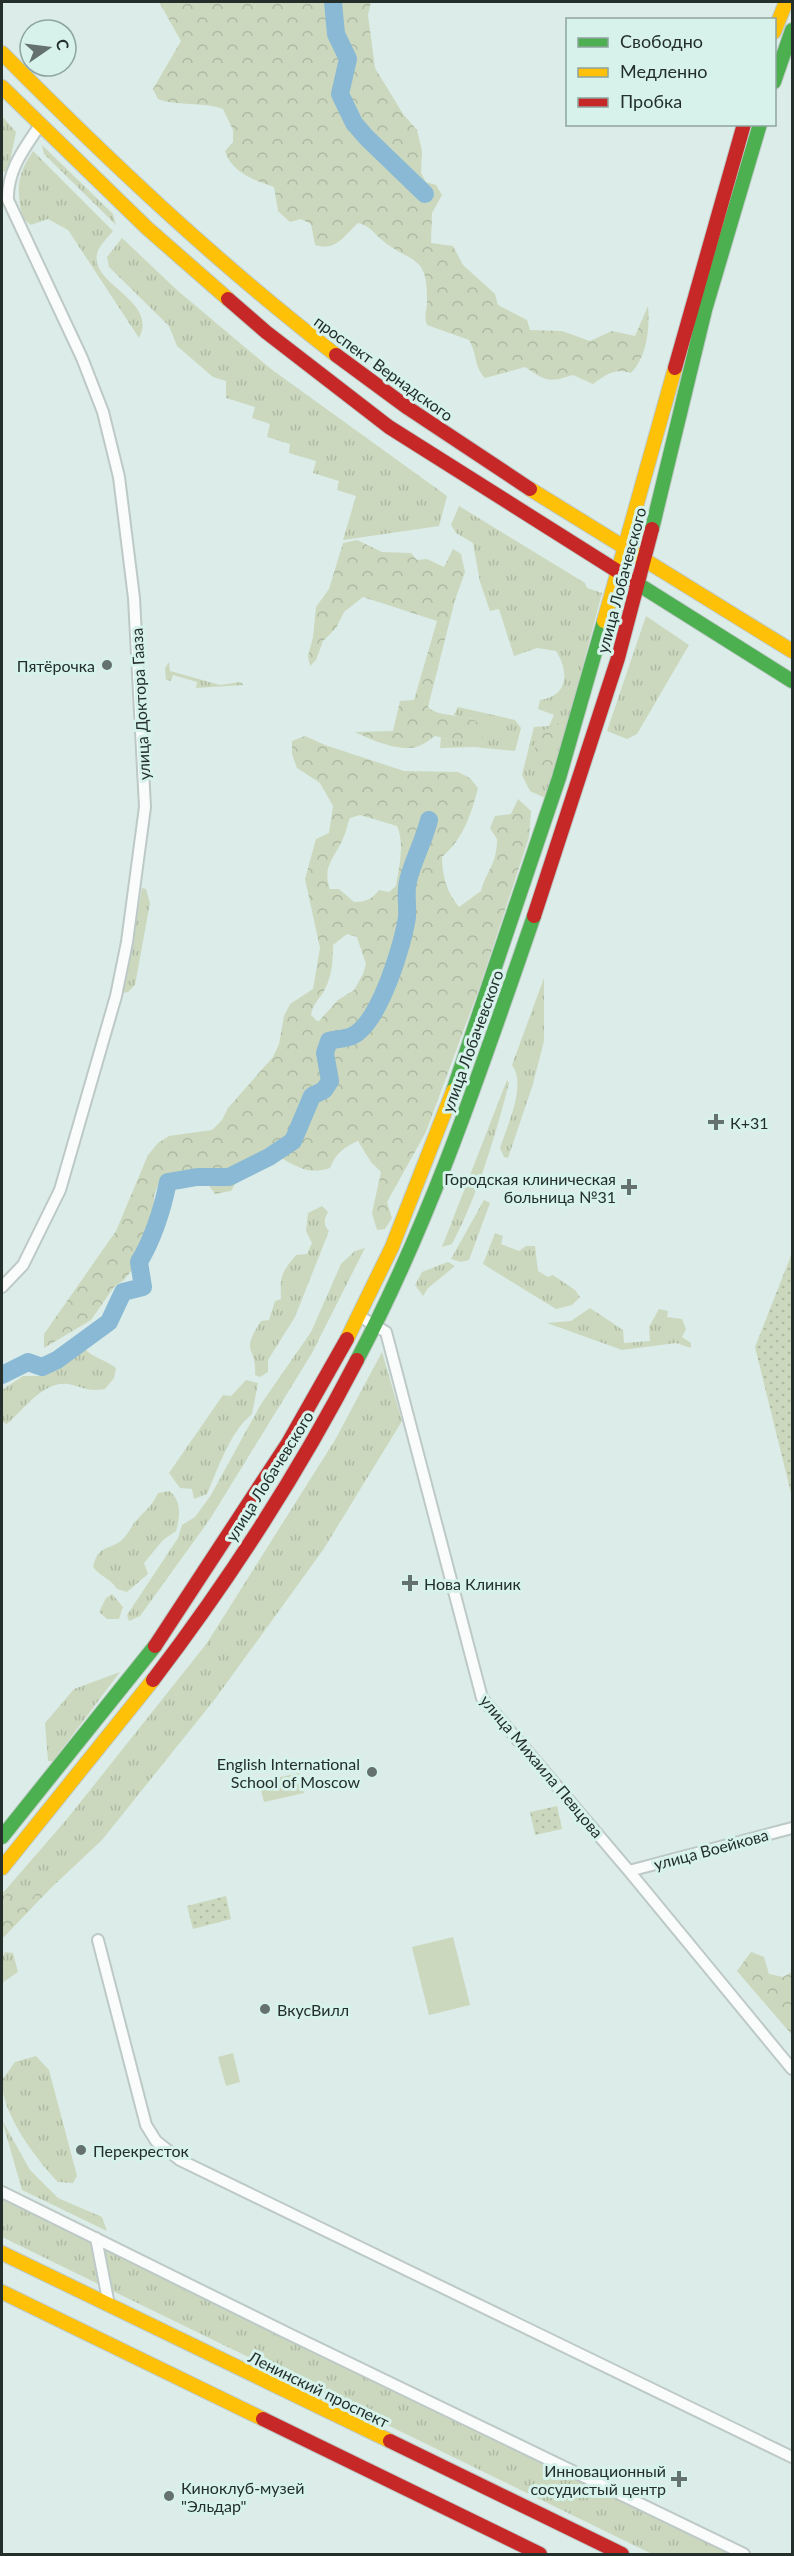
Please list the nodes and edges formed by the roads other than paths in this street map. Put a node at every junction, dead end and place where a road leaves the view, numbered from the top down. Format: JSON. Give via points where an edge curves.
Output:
{"nodes":[{"id":1,"x":786,"y":2,"type":"edge"},
{"id":2,"x":776,"y":27,"type":"edge"},
{"id":3,"x":792,"y":30,"type":"edge"},
{"id":4,"x":2,"y":53,"type":"edge"},
{"id":5,"x":776,"y":76,"type":"edge"},
{"id":6,"x":2,"y":87,"type":"edge"},
{"id":7,"x":40,"y":125,"type":"junction"},
{"id":8,"x":743,"y":126,"type":"edge"},
{"id":9,"x":759,"y":126,"type":"edge"},
{"id":10,"x":624,"y":546,"type":"junction"},
{"id":11,"x":645,"y":558,"type":"junction"},
{"id":12,"x":617,"y":573,"type":"junction"},
{"id":13,"x":638,"y":585,"type":"junction"},
{"id":14,"x":792,"y":651,"type":"edge"},
{"id":15,"x":792,"y":681,"type":"edge"},
{"id":16,"x":2,"y":1287,"type":"edge"},
{"id":17,"x":359,"y":1316,"type":"junction"},
{"id":18,"x":376,"y":1324,"type":"junction"},
{"id":19,"x":792,"y":1828,"type":"edge"},
{"id":20,"x":2,"y":1837,"type":"edge"},
{"id":21,"x":2,"y":1868,"type":"edge"},
{"id":22,"x":629,"y":1870,"type":"junction"},
{"id":23,"x":98,"y":1940,"type":"dead end"},
{"id":24,"x":792,"y":2069,"type":"edge"},
{"id":25,"x":2,"y":2192,"type":"edge"},
{"id":26,"x":96,"y":2238,"type":"junction"},
{"id":27,"x":2,"y":2253,"type":"edge"},
{"id":28,"x":2,"y":2292,"type":"edge"},
{"id":29,"x":109,"y":2305,"type":"junction"},
{"id":30,"x":792,"y":2457,"type":"edge"},
{"id":31,"x":540,"y":2554,"type":"edge"},
{"id":32,"x":622,"y":2554,"type":"edge"},
{"id":33,"x":744,"y":2554,"type":"edge"}],
"edges":[{"from":1,"to":2,"type":"main road"},
{"from":3,"to":5,"type":"main road"},
{"from":4,"to":10,"type":"main road","name":"проспект Вернадского","via":[[66,117],[283,314],[470,451]]},
{"from":6,"to":7,"type":"main road"},
{"from":7,"to":12,"type":"main road","via":[[147,228],[266,332],[389,427]]},
{"from":7,"to":16,"type":"street","name":"улица Доктора Гааза","via":[[8,181],[8,200],[103,412],[119,477],[135,609],[145,807],[116,996],[60,1190],[23,1265]]},
{"from":8,"to":10,"type":"main road","name":"улица Лобачевского"},
{"from":9,"to":11,"type":"main road","name":"улица Лобачевского","via":[[678,417]]},
{"from":10,"to":11,"type":"main road","name":"проспект Вернадского"},
{"from":10,"to":12,"type":"main road","name":"улица Лобачевского"},
{"from":11,"to":13,"type":"main road","name":"улица Лобачевского"},
{"from":11,"to":14,"type":"main road","name":"проспект Вернадского"},
{"from":12,"to":13,"type":"main road"},
{"from":12,"to":17,"type":"main road","name":"улица Лобачевского","via":[[559,778],[455,1086],[392,1247]]},
{"from":13,"to":15,"type":"main road"},
{"from":13,"to":18,"type":"main road","name":"улица Лобачевского","via":[[578,788],[476,1082],[434,1193]]},
{"from":17,"to":18,"type":"street"},
{"from":17,"to":20,"type":"main road","name":"улица Лобачевского","via":[[288,1443],[147,1658]]},
{"from":18,"to":21,"type":"main road","name":"улица Лобачевского","via":[[305,1453],[164,1667]]},
{"from":18,"to":22,"type":"street","name":"улица Михаила Певцова","via":[[388,1339],[482,1698]]},
{"from":19,"to":22,"type":"street","name":"улица Воейкова"},
{"from":22,"to":24,"type":"street","name":"улица Михаила Певцова"},
{"from":23,"to":30,"type":"street","via":[[146,2125],[156,2141],[180,2160]]},
{"from":25,"to":26,"type":"street"},
{"from":26,"to":29,"type":"street"},
{"from":26,"to":33,"type":"street"},
{"from":27,"to":29,"type":"main road","name":"Ленинский проспект"},
{"from":28,"to":31,"type":"main road"},
{"from":29,"to":32,"type":"main road","name":"Ленинский проспект"}]}
